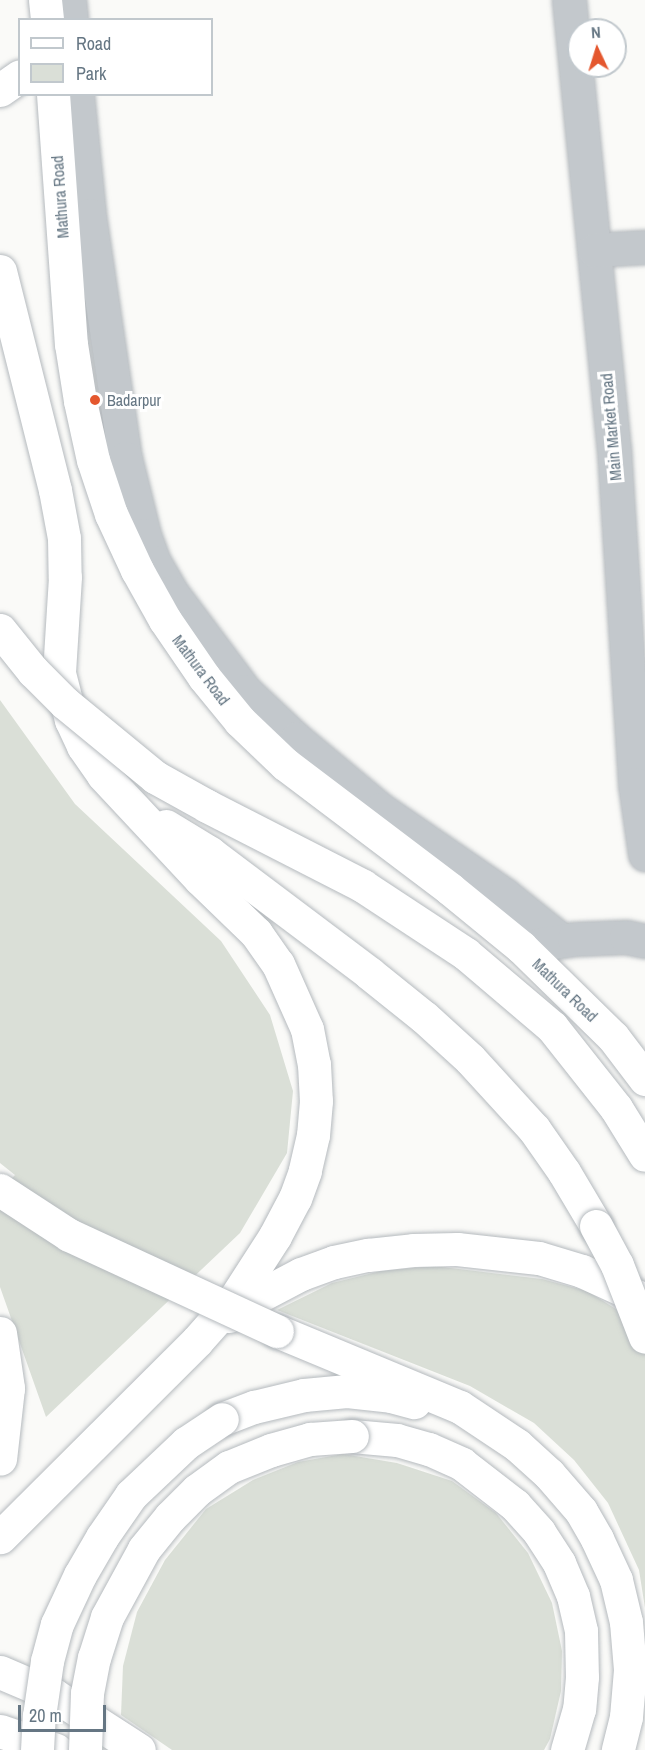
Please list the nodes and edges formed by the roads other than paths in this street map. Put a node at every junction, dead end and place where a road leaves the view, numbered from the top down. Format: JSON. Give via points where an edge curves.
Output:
{"nodes":[{"id":1,"x":569,"y":0,"type":"edge"},
{"id":2,"x":18,"y":77,"type":"edge"},
{"id":3,"x":0,"y":90,"type":"edge"},
{"id":4,"x":52,"y":96,"type":"edge"},
{"id":5,"x":77,"y":96,"type":"edge"},
{"id":6,"x":645,"y":247,"type":"edge"},
{"id":7,"x":594,"y":250,"type":"junction"},
{"id":8,"x":0,"y":271,"type":"edge"},
{"id":9,"x":0,"y":630,"type":"edge"},
{"id":10,"x":136,"y":808,"type":"junction"},
{"id":11,"x":645,"y":854,"type":"edge"},
{"id":12,"x":561,"y":940,"type":"junction"},
{"id":13,"x":645,"y":941,"type":"edge"},
{"id":14,"x":521,"y":947,"type":"junction"},
{"id":15,"x":645,"y":1079,"type":"edge"},
{"id":16,"x":645,"y":1155,"type":"edge"},
{"id":17,"x":0,"y":1190,"type":"edge"},
{"id":18,"x":645,"y":1300,"type":"edge"},
{"id":19,"x":0,"y":1333,"type":"edge"},
{"id":20,"x":645,"y":1337,"type":"edge"},
{"id":21,"x":197,"y":1341,"type":"junction"},
{"id":22,"x":487,"y":1425,"type":"junction"},
{"id":23,"x":0,"y":1459,"type":"edge"},
{"id":24,"x":0,"y":1537,"type":"edge"},
{"id":25,"x":0,"y":1672,"type":"edge"},
{"id":26,"x":0,"y":1731,"type":"edge"},
{"id":27,"x":38,"y":1750,"type":"edge"},
{"id":28,"x":56,"y":1750,"type":"edge"},
{"id":29,"x":85,"y":1750,"type":"edge"},
{"id":30,"x":139,"y":1750,"type":"edge"},
{"id":31,"x":567,"y":1750,"type":"edge"},
{"id":32,"x":618,"y":1750,"type":"edge"}],
"edges":[{"from":1,"to":7,"type":"street","name":"Main Market Road"},
{"from":2,"to":3,"type":"main road"},
{"from":4,"to":14,"type":"main road","name":"Mathura Road","via":[[71,344],[80,401],[93,460],[136,570],[204,677],[240,721],[285,764]]},
{"from":5,"to":12,"type":"street","via":[[89,215],[125,458],[144,535],[171,592],[245,691],[296,739],[380,809],[505,895]]},
{"from":6,"to":7,"type":"street"},
{"from":7,"to":11,"type":"street","name":"Main Market Road","via":[[614,449],[635,784]]},
{"from":8,"to":10,"type":"main road","via":[[64,538],[59,654],[63,693],[83,746],[103,775]]},
{"from":9,"to":16,"type":"main road","bridge":true,"via":[[65,703],[155,777],[363,886],[466,954],[552,1027],[616,1108]]},
{"from":10,"to":20,"type":"main road","bridge":true,"via":[[210,853],[432,1024],[477,1066],[534,1129],[596,1226],[617,1265]]},
{"from":10,"to":21,"type":"main road","via":[[200,879],[256,933],[278,964],[307,1029],[314,1064],[316,1101],[306,1172],[257,1267]]},
{"from":12,"to":13,"type":"street","via":[[626,937]]},
{"from":12,"to":14,"type":"street"},
{"from":14,"to":15,"type":"main road","name":"Mathura Road","via":[[614,1037]]},
{"from":17,"to":22,"type":"main road","bridge":true,"via":[[69,1235],[124,1263],[433,1394]]},
{"from":18,"to":21,"type":"main road","via":[[582,1271],[539,1258],[457,1249],[413,1250],[334,1262],[301,1274],[244,1304]]},
{"from":19,"to":23,"type":"main road","via":[[8,1388]]},
{"from":21,"to":24,"type":"main road"},
{"from":22,"to":27,"type":"main road","bridge":true,"via":[[391,1396],[347,1391],[304,1395],[254,1407],[222,1419],[186,1443],[131,1495],[80,1575],[57,1624],[47,1660]]},
{"from":22,"to":32,"type":"main road","via":[[517,1445],[568,1496],[597,1539],[616,1580],[626,1622],[630,1670],[626,1717]]},
{"from":25,"to":30,"type":"main road","via":[[54,1695]]},
{"from":26,"to":28,"type":"main road"},
{"from":29,"to":31,"type":"main road","bridge":true,"via":[[87,1693],[107,1617],[144,1549],[170,1517],[197,1490],[229,1467],[309,1439],[352,1436],[398,1440],[462,1464],[498,1491],[539,1532],[566,1580],[581,1631],[579,1709]]}]}
